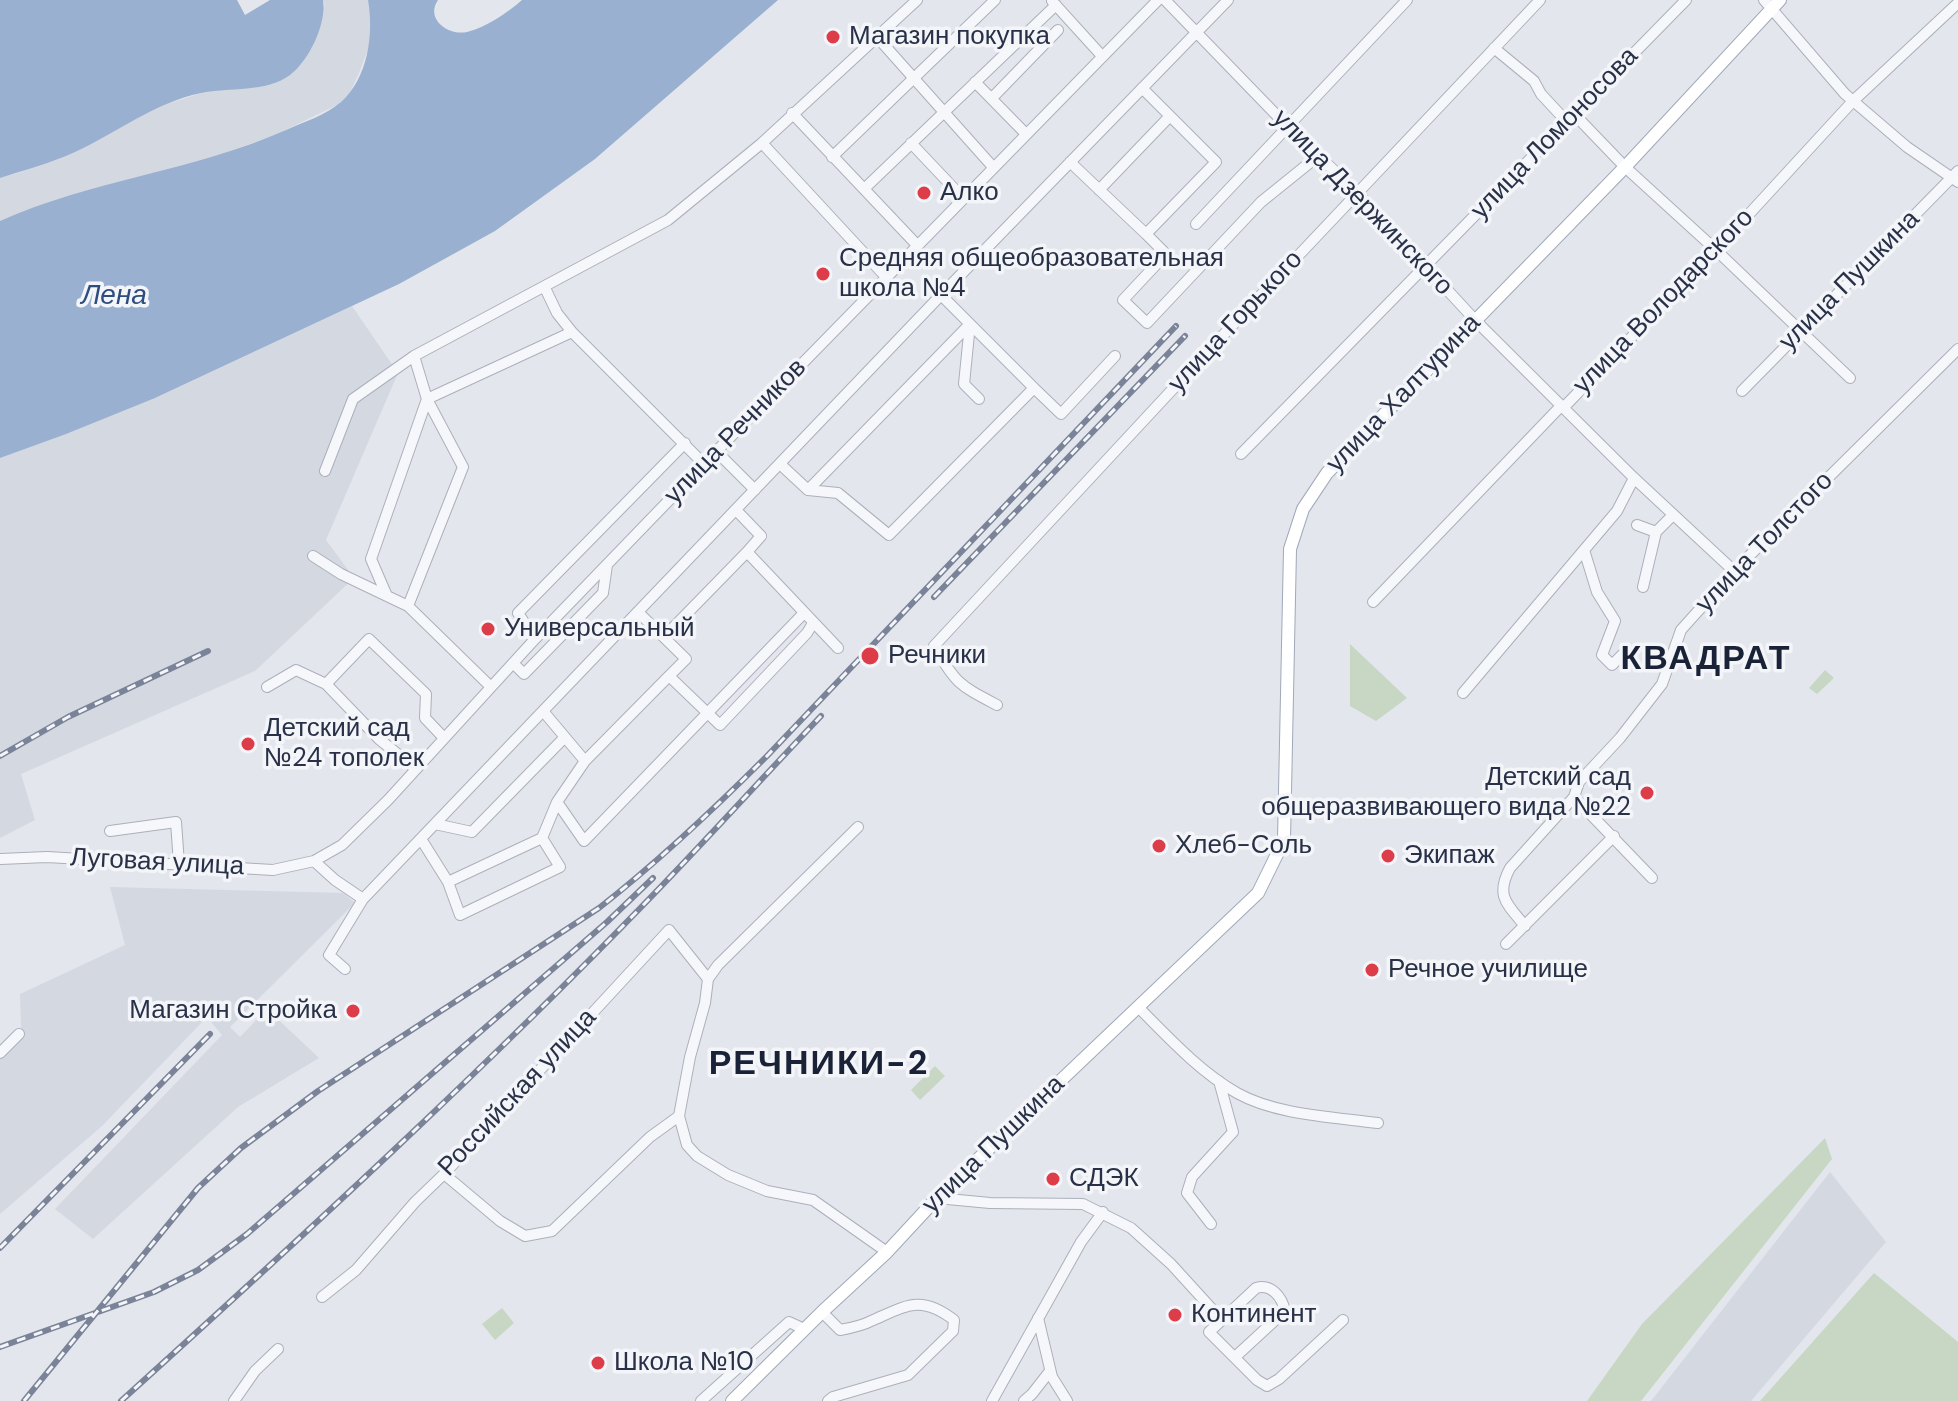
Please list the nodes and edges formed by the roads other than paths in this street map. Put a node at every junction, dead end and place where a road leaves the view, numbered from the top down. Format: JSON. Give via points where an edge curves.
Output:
{"nodes":[{"id":1,"x":917,"y":0,"type":"edge"},
{"id":2,"x":995,"y":0,"type":"edge"},
{"id":3,"x":1158,"y":0,"type":"edge"},
{"id":4,"x":1165,"y":0,"type":"edge"},
{"id":5,"x":1228,"y":0,"type":"edge"},
{"id":6,"x":1407,"y":0,"type":"edge"},
{"id":7,"x":1540,"y":0,"type":"edge"},
{"id":8,"x":1686,"y":0,"type":"edge"},
{"id":9,"x":1054,"y":2,"type":"edge"},
{"id":10,"x":1772,"y":3,"type":"edge"},
{"id":11,"x":1958,"y":3,"type":"edge"},
{"id":12,"x":1058,"y":30,"type":"dead end"},
{"id":13,"x":1197,"y":31,"type":"junction"},
{"id":14,"x":877,"y":37,"type":"junction"},
{"id":15,"x":1494,"y":48,"type":"junction"},
{"id":16,"x":1102,"y":56,"type":"junction"},
{"id":17,"x":913,"y":79,"type":"junction"},
{"id":18,"x":975,"y":82,"type":"junction"},
{"id":19,"x":1142,"y":88,"type":"junction"},
{"id":20,"x":992,"y":98,"type":"junction"},
{"id":21,"x":1853,"y":101,"type":"junction"},
{"id":22,"x":943,"y":112,"type":"junction"},
{"id":23,"x":792,"y":113,"type":"junction"},
{"id":24,"x":1170,"y":116,"type":"junction"},
{"id":25,"x":1571,"y":119,"type":"junction"},
{"id":26,"x":1289,"y":128,"type":"junction"},
{"id":27,"x":1026,"y":134,"type":"junction"},
{"id":28,"x":762,"y":143,"type":"junction"},
{"id":29,"x":911,"y":143,"type":"junction"},
{"id":30,"x":1318,"y":156,"type":"junction"},
{"id":31,"x":832,"y":157,"type":"junction"},
{"id":32,"x":1070,"y":162,"type":"junction"},
{"id":33,"x":993,"y":167,"type":"junction"},
{"id":34,"x":1625,"y":167,"type":"junction"},
{"id":35,"x":1956,"y":177,"type":"edge"},
{"id":36,"x":864,"y":189,"type":"junction"},
{"id":37,"x":1099,"y":190,"type":"junction"},
{"id":38,"x":1357,"y":192,"type":"junction"},
{"id":39,"x":963,"y":198,"type":"junction"},
{"id":40,"x":1196,"y":224,"type":"dead end"},
{"id":41,"x":1146,"y":234,"type":"junction"},
{"id":42,"x":917,"y":245,"type":"junction"},
{"id":43,"x":1716,"y":250,"type":"junction"},
{"id":44,"x":1425,"y":267,"type":"junction"},
{"id":45,"x":886,"y":277,"type":"junction"},
{"id":46,"x":545,"y":288,"type":"junction"},
{"id":47,"x":941,"y":295,"type":"junction"},
{"id":48,"x":1475,"y":320,"type":"junction"},
{"id":49,"x":970,"y":324,"type":"junction"},
{"id":50,"x":1799,"y":330,"type":"junction"},
{"id":51,"x":572,"y":332,"type":"junction"},
{"id":52,"x":1958,"y":349,"type":"edge"},
{"id":53,"x":414,"y":356,"type":"junction"},
{"id":54,"x":1115,"y":356,"type":"dead end"},
{"id":55,"x":1850,"y":378,"type":"dead end"},
{"id":56,"x":1034,"y":388,"type":"junction"},
{"id":57,"x":1742,"y":391,"type":"dead end"},
{"id":58,"x":427,"y":399,"type":"junction"},
{"id":59,"x":979,"y":399,"type":"dead end"},
{"id":60,"x":1561,"y":406,"type":"junction"},
{"id":61,"x":685,"y":443,"type":"junction"},
{"id":62,"x":717,"y":452,"type":"junction"},
{"id":63,"x":1241,"y":454,"type":"dead end"},
{"id":64,"x":704,"y":464,"type":"junction"},
{"id":65,"x":780,"y":464,"type":"junction"},
{"id":66,"x":325,"y":471,"type":"dead end"},
{"id":67,"x":1634,"y":478,"type":"junction"},
{"id":68,"x":755,"y":490,"type":"junction"},
{"id":69,"x":808,"y":490,"type":"junction"},
{"id":70,"x":736,"y":510,"type":"junction"},
{"id":71,"x":1673,"y":515,"type":"junction"},
{"id":72,"x":1637,"y":525,"type":"dead end"},
{"id":73,"x":1656,"y":532,"type":"junction"},
{"id":74,"x":1584,"y":550,"type":"junction"},
{"id":75,"x":747,"y":552,"type":"junction"},
{"id":76,"x":313,"y":556,"type":"dead end"},
{"id":77,"x":607,"y":565,"type":"junction"},
{"id":78,"x":1734,"y":571,"type":"junction"},
{"id":79,"x":1643,"y":587,"type":"dead end"},
{"id":80,"x":387,"y":596,"type":"junction"},
{"id":81,"x":1373,"y":602,"type":"dead end"},
{"id":82,"x":408,"y":606,"type":"junction"},
{"id":83,"x":638,"y":612,"type":"junction"},
{"id":84,"x":804,"y":613,"type":"junction"},
{"id":85,"x":813,"y":623,"type":"junction"},
{"id":86,"x":664,"y":637,"type":"junction"},
{"id":87,"x":535,"y":639,"type":"junction"},
{"id":88,"x":838,"y":648,"type":"dead end"},
{"id":89,"x":1623,"y":654,"type":"dead end"},
{"id":90,"x":513,"y":663,"type":"junction"},
{"id":91,"x":669,"y":676,"type":"junction"},
{"id":92,"x":326,"y":684,"type":"junction"},
{"id":93,"x":267,"y":687,"type":"dead end"},
{"id":94,"x":491,"y":687,"type":"junction"},
{"id":95,"x":1463,"y":693,"type":"dead end"},
{"id":96,"x":997,"y":705,"type":"dead end"},
{"id":97,"x":543,"y":711,"type":"junction"},
{"id":98,"x":707,"y":713,"type":"junction"},
{"id":99,"x":565,"y":737,"type":"junction"},
{"id":100,"x":444,"y":738,"type":"junction"},
{"id":101,"x":585,"y":761,"type":"junction"},
{"id":102,"x":416,"y":769,"type":"junction"},
{"id":103,"x":1574,"y":797,"type":"junction"},
{"id":104,"x":557,"y":802,"type":"junction"},
{"id":105,"x":435,"y":824,"type":"junction"},
{"id":106,"x":858,"y":827,"type":"dead end"},
{"id":107,"x":110,"y":831,"type":"dead end"},
{"id":108,"x":1614,"y":836,"type":"junction"},
{"id":109,"x":542,"y":838,"type":"junction"},
{"id":110,"x":421,"y":839,"type":"junction"},
{"id":111,"x":0,"y":859,"type":"edge"},
{"id":112,"x":314,"y":861,"type":"junction"},
{"id":113,"x":179,"y":864,"type":"junction"},
{"id":114,"x":1652,"y":878,"type":"dead end"},
{"id":115,"x":448,"y":882,"type":"junction"},
{"id":116,"x":1258,"y":893,"type":"joint"},
{"id":117,"x":363,"y":899,"type":"junction"},
{"id":118,"x":1525,"y":926,"type":"junction"},
{"id":119,"x":1506,"y":944,"type":"dead end"},
{"id":120,"x":345,"y":969,"type":"dead end"},
{"id":121,"x":708,"y":979,"type":"junction"},
{"id":122,"x":1138,"y":1007,"type":"junction"},
{"id":123,"x":19,"y":1034,"type":"dead end"},
{"id":124,"x":0,"y":1053,"type":"edge"},
{"id":125,"x":1219,"y":1080,"type":"junction"},
{"id":126,"x":679,"y":1116,"type":"junction"},
{"id":127,"x":1378,"y":1123,"type":"dead end"},
{"id":128,"x":444,"y":1174,"type":"junction"},
{"id":129,"x":937,"y":1198,"type":"junction"},
{"id":130,"x":1103,"y":1212,"type":"junction"},
{"id":131,"x":1211,"y":1224,"type":"dead end"},
{"id":132,"x":887,"y":1252,"type":"junction"},
{"id":133,"x":322,"y":1297,"type":"dead end"},
{"id":134,"x":822,"y":1312,"type":"junction"},
{"id":135,"x":1038,"y":1318,"type":"junction"},
{"id":136,"x":1222,"y":1320,"type":"junction"},
{"id":137,"x":1343,"y":1320,"type":"dead end"},
{"id":138,"x":804,"y":1329,"type":"junction"},
{"id":139,"x":278,"y":1349,"type":"dead end"},
{"id":140,"x":1235,"y":1357,"type":"junction"},
{"id":141,"x":1050,"y":1371,"type":"junction"},
{"id":142,"x":234,"y":1401,"type":"edge"},
{"id":143,"x":701,"y":1401,"type":"edge"},
{"id":144,"x":732,"y":1401,"type":"edge"},
{"id":145,"x":828,"y":1401,"type":"edge"},
{"id":146,"x":992,"y":1401,"type":"edge"},
{"id":147,"x":1024,"y":1401,"type":"edge"},
{"id":148,"x":1067,"y":1401,"type":"edge"}],
"edges":[{"from":1,"to":14,"type":"street"},
{"from":2,"to":17,"type":"street"},
{"from":3,"to":16,"type":"street","name":"улица Речников"},
{"from":4,"to":13,"type":"street","name":"улица Дзержинского"},
{"from":5,"to":13,"type":"street"},
{"from":6,"to":26,"type":"street"},
{"from":7,"to":15,"type":"street","name":"улица Горького"},
{"from":8,"to":25,"type":"street","name":"улица Ломоносова"},
{"from":9,"to":16,"type":"street"},
{"from":9,"to":18,"type":"street"},
{"from":10,"to":21,"type":"street"},
{"from":10,"to":34,"type":"main road","name":"улица Халтурина"},
{"from":11,"to":21,"type":"street","name":"улица Володарского"},
{"from":12,"to":20,"type":"street"},
{"from":13,"to":19,"type":"street"},
{"from":13,"to":26,"type":"street","name":"улица Дзержинского"},
{"from":14,"to":17,"type":"street"},
{"from":14,"to":23,"type":"street"},
{"from":15,"to":25,"type":"street"},
{"from":15,"to":38,"type":"street","name":"улица Горького"},
{"from":16,"to":27,"type":"street","name":"улица Речников"},
{"from":17,"to":22,"type":"street"},
{"from":17,"to":31,"type":"street"},
{"from":18,"to":20,"type":"street"},
{"from":18,"to":22,"type":"street"},
{"from":19,"to":24,"type":"street"},
{"from":19,"to":32,"type":"street"},
{"from":20,"to":27,"type":"street"},
{"from":21,"to":35,"type":"street","via":[[1907,147]]},
{"from":21,"to":43,"type":"street","name":"улица Володарского"},
{"from":22,"to":29,"type":"street"},
{"from":22,"to":33,"type":"street"},
{"from":23,"to":28,"type":"street"},
{"from":23,"to":31,"type":"street"},
{"from":24,"to":37,"type":"street"},
{"from":24,"to":41,"type":"street","via":[[1216,162]]},
{"from":25,"to":34,"type":"street"},
{"from":25,"to":44,"type":"street","name":"улица Ломоносова"},
{"from":26,"to":30,"type":"street","name":"улица Дзержинского"},
{"from":26,"to":40,"type":"street"},
{"from":27,"to":33,"type":"street","name":"улица Речников"},
{"from":28,"to":45,"type":"street"},
{"from":28,"to":46,"type":"street","via":[[668,220]]},
{"from":29,"to":36,"type":"street"},
{"from":29,"to":39,"type":"street"},
{"from":30,"to":38,"type":"street","name":"улица Дзержинского"},
{"from":30,"to":41,"type":"street","via":[[1261,202],[1147,323],[1123,300],[1166,254]]},
{"from":31,"to":36,"type":"street"},
{"from":32,"to":37,"type":"street"},
{"from":32,"to":47,"type":"street"},
{"from":33,"to":39,"type":"street","name":"улица Речников"},
{"from":34,"to":43,"type":"street"},
{"from":34,"to":48,"type":"main road","name":"улица Халтурина"},
{"from":35,"to":50,"type":"street","name":"улица Пушкина"},
{"from":36,"to":42,"type":"street"},
{"from":37,"to":41,"type":"street"},
{"from":38,"to":44,"type":"street","name":"улица Дзержинского"},
{"from":38,"to":96,"type":"street","name":"улица Горького","via":[[934,646],[951,677]]},
{"from":39,"to":42,"type":"street","name":"улица Речников"},
{"from":42,"to":45,"type":"street","name":"улица Речников"},
{"from":43,"to":50,"type":"street"},
{"from":43,"to":60,"type":"street","name":"улица Володарского"},
{"from":44,"to":48,"type":"street","name":"улица Дзержинского"},
{"from":44,"to":63,"type":"street","name":"улица Ломоносова"},
{"from":45,"to":62,"type":"street","name":"улица Речников"},
{"from":46,"to":51,"type":"street"},
{"from":46,"to":53,"type":"street"},
{"from":47,"to":49,"type":"street"},
{"from":47,"to":65,"type":"street"},
{"from":48,"to":60,"type":"street","name":"улица Дзержинского"},
{"from":48,"to":116,"type":"main road","name":"улица Халтурина","via":[[1327,473],[1303,509],[1290,549],[1284,840]]},
{"from":49,"to":56,"type":"street"},
{"from":49,"to":59,"type":"street","via":[[964,384]]},
{"from":49,"to":69,"type":"street"},
{"from":50,"to":55,"type":"street"},
{"from":50,"to":57,"type":"street","name":"улица Пушкина"},
{"from":51,"to":58,"type":"street"},
{"from":51,"to":61,"type":"street"},
{"from":52,"to":78,"type":"street","name":"улица Толстого"},
{"from":53,"to":58,"type":"street"},
{"from":53,"to":66,"type":"street","via":[[353,399]]},
{"from":54,"to":56,"type":"street","via":[[1061,414]]},
{"from":56,"to":69,"type":"street","via":[[889,535],[838,493]]},
{"from":58,"to":80,"type":"street","via":[[371,559]]},
{"from":58,"to":82,"type":"street","via":[[463,467]]},
{"from":60,"to":67,"type":"street","name":"улица Дзержинского"},
{"from":60,"to":81,"type":"street","name":"улица Володарского"},
{"from":61,"to":64,"type":"street"},
{"from":61,"to":87,"type":"street","via":[[518,613]]},
{"from":62,"to":64,"type":"street","name":"улица Речников"},
{"from":62,"to":68,"type":"street"},
{"from":64,"to":77,"type":"street","name":"улица Речников"},
{"from":65,"to":68,"type":"street"},
{"from":65,"to":69,"type":"street"},
{"from":67,"to":71,"type":"street","name":"улица Дзержинского"},
{"from":67,"to":74,"type":"street","via":[[1617,511]]},
{"from":68,"to":70,"type":"street"},
{"from":70,"to":75,"type":"street","via":[[761,536]]},
{"from":70,"to":83,"type":"street"},
{"from":71,"to":73,"type":"street"},
{"from":71,"to":78,"type":"street","name":"улица Дзержинского"},
{"from":72,"to":73,"type":"street"},
{"from":73,"to":79,"type":"street"},
{"from":74,"to":89,"type":"street","via":[[1597,592],[1615,621],[1602,655],[1612,665]]},
{"from":74,"to":95,"type":"street"},
{"from":75,"to":84,"type":"street"},
{"from":75,"to":86,"type":"street"},
{"from":76,"to":80,"type":"street"},
{"from":77,"to":87,"type":"street","name":"улица Речников"},
{"from":77,"to":90,"type":"street","via":[[603,593],[524,674]]},
{"from":78,"to":103,"type":"street","name":"улица Толстого","via":[[1681,630],[1662,684],[1579,782]]},
{"from":80,"to":82,"type":"street"},
{"from":82,"to":94,"type":"street"},
{"from":83,"to":86,"type":"street"},
{"from":83,"to":97,"type":"street"},
{"from":84,"to":85,"type":"street"},
{"from":84,"to":98,"type":"street"},
{"from":85,"to":88,"type":"street"},
{"from":85,"to":98,"type":"street","via":[[720,725]]},
{"from":86,"to":91,"type":"street","via":[[686,659]]},
{"from":87,"to":90,"type":"street","name":"улица Речников"},
{"from":90,"to":94,"type":"street","name":"улица Речников"},
{"from":91,"to":98,"type":"street"},
{"from":91,"to":101,"type":"street"},
{"from":92,"to":93,"type":"street","via":[[296,670]]},
{"from":92,"to":100,"type":"street","via":[[369,639],[426,694],[425,718]]},
{"from":92,"to":102,"type":"street"},
{"from":94,"to":100,"type":"street","name":"улица Речников"},
{"from":97,"to":99,"type":"street"},
{"from":97,"to":105,"type":"street"},
{"from":98,"to":104,"type":"street","via":[[584,841]]},
{"from":99,"to":101,"type":"street"},
{"from":99,"to":105,"type":"street","via":[[472,832]]},
{"from":100,"to":102,"type":"street","name":"улица Речников"},
{"from":101,"to":104,"type":"street"},
{"from":102,"to":112,"type":"street","name":"улица Речников","via":[[342,845]]},
{"from":103,"to":108,"type":"street"},
{"from":103,"to":118,"type":"street","name":"улица Толстого","via":[[1503,882],[1503,898]]},
{"from":104,"to":109,"type":"street"},
{"from":105,"to":110,"type":"street"},
{"from":106,"to":121,"type":"street"},
{"from":107,"to":113,"type":"street","via":[[176,822]]},
{"from":108,"to":114,"type":"street"},
{"from":108,"to":118,"type":"street"},
{"from":109,"to":115,"type":"street"},
{"from":109,"to":115,"type":"street","via":[[560,867],[460,915]]},
{"from":110,"to":115,"type":"street"},
{"from":110,"to":117,"type":"street"},
{"from":111,"to":113,"type":"street","name":"Луговая улица"},
{"from":112,"to":113,"type":"street","name":"Луговая улица","via":[[273,870]]},
{"from":112,"to":117,"type":"street"},
{"from":116,"to":122,"type":"main road","name":"улица Пушкина"},
{"from":117,"to":120,"type":"street","via":[[329,955]]},
{"from":118,"to":119,"type":"street"},
{"from":121,"to":126,"type":"street"},
{"from":121,"to":128,"type":"street","name":"Российская улица","via":[[669,930]]},
{"from":122,"to":125,"type":"street"},
{"from":122,"to":129,"type":"main road","name":"улица Пушкина"},
{"from":123,"to":124,"type":"street"},
{"from":125,"to":127,"type":"street","via":[[1239,1094],[1285,1110]]},
{"from":125,"to":131,"type":"street","via":[[1233,1132],[1192,1177],[1187,1193]]},
{"from":126,"to":128,"type":"street","via":[[552,1231],[525,1236]]},
{"from":126,"to":132,"type":"street","via":[[687,1145],[697,1156],[767,1191],[813,1200]]},
{"from":128,"to":133,"type":"street","name":"Российская улица","via":[[356,1270]]},
{"from":129,"to":130,"type":"street","via":[[1083,1204]]},
{"from":129,"to":132,"type":"main road","name":"улица Пушкина"},
{"from":130,"to":135,"type":"street"},
{"from":130,"to":136,"type":"street","via":[[1131,1228],[1171,1264]]},
{"from":132,"to":134,"type":"main road","name":"улица Пушкина"},
{"from":134,"to":138,"type":"main road","name":"улица Пушкина"},
{"from":134,"to":145,"type":"street","via":[[840,1330],[918,1303],[937,1307],[954,1320],[953,1331],[908,1375]]},
{"from":135,"to":141,"type":"street"},
{"from":135,"to":146,"type":"street"},
{"from":136,"to":140,"type":"street","via":[[1209,1332]]},
{"from":136,"to":140,"type":"street","via":[[1262,1286],[1282,1301],[1281,1317]]},
{"from":137,"to":140,"type":"street","via":[[1273,1384],[1262,1383]]},
{"from":138,"to":143,"type":"street","via":[[789,1322]]},
{"from":138,"to":144,"type":"main road","name":"улица Пушкина"},
{"from":139,"to":142,"type":"street"},
{"from":141,"to":147,"type":"street"},
{"from":141,"to":148,"type":"street"}]}
